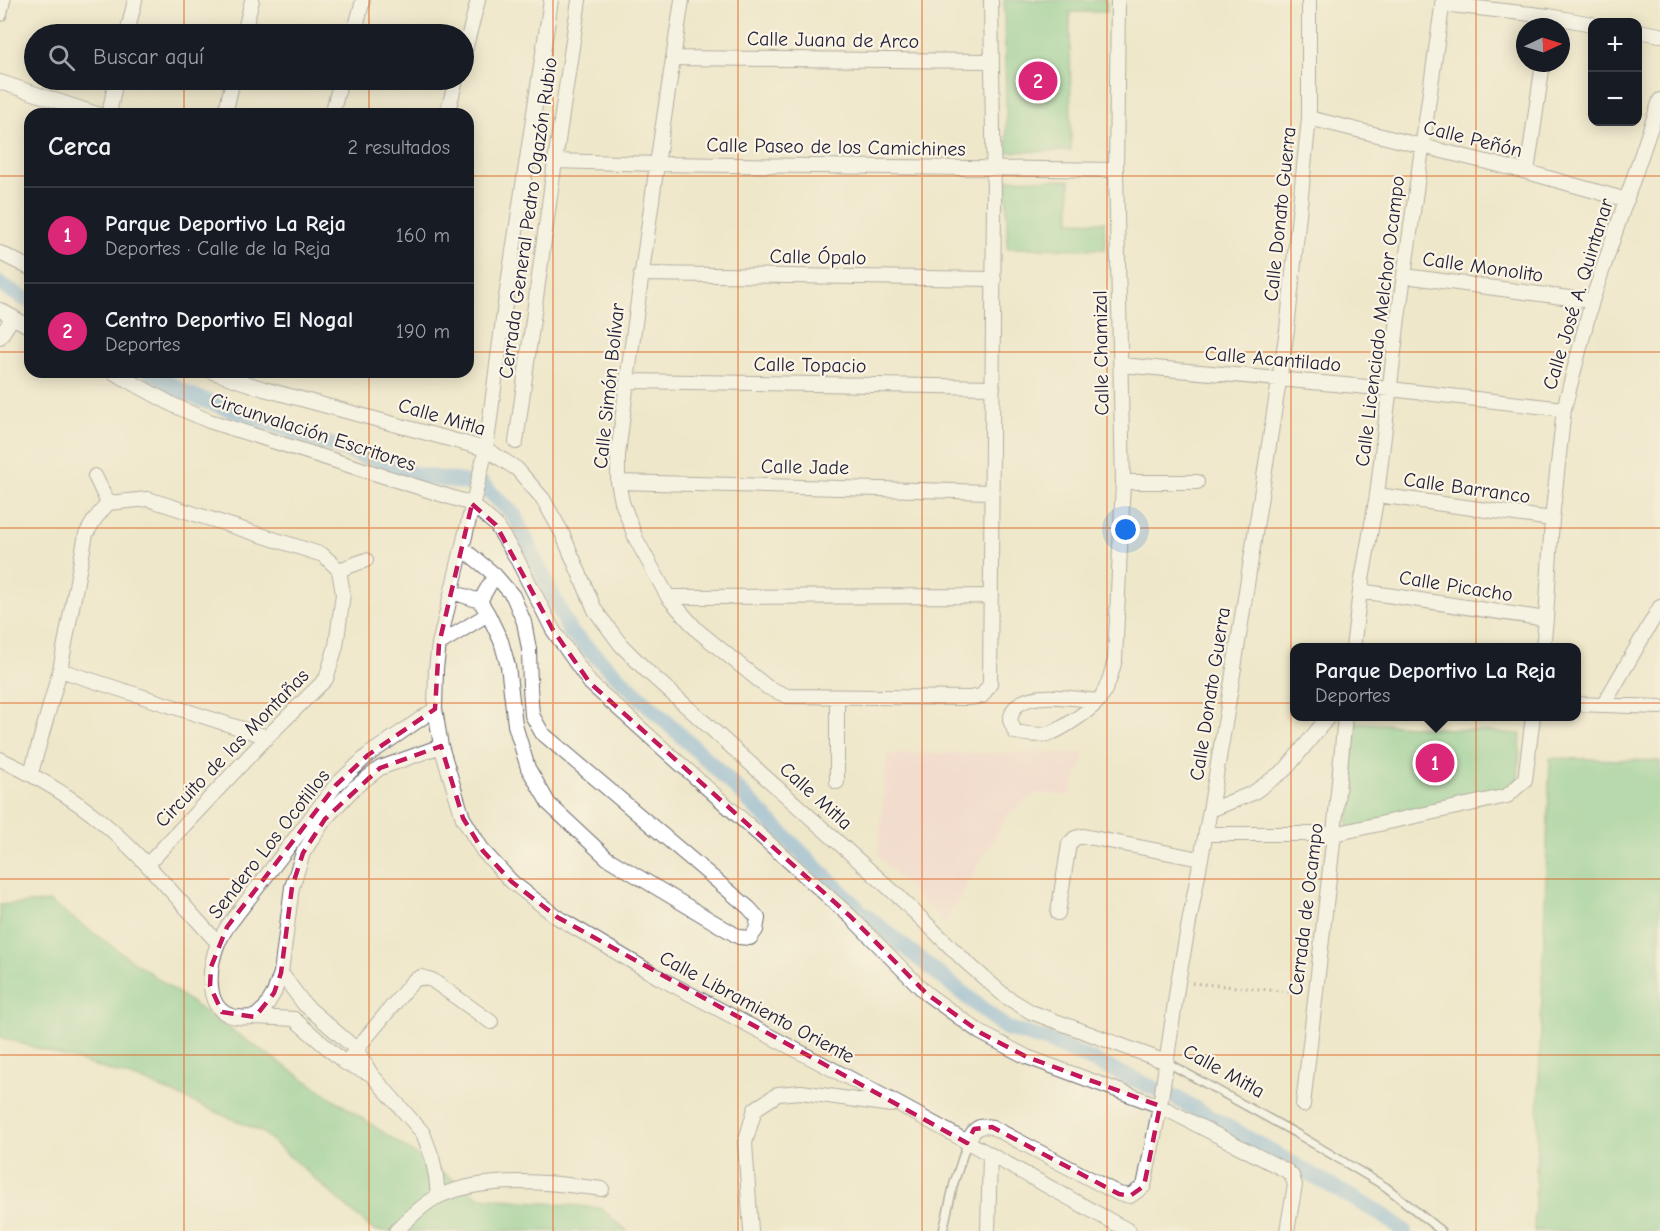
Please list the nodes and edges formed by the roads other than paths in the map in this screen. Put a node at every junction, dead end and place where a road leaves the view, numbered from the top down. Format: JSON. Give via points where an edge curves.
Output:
{"nodes":[{"id":1,"x":3,"y":0,"type":"edge"},
{"id":2,"x":135,"y":0,"type":"edge"},
{"id":3,"x":252,"y":0,"type":"edge"},
{"id":4,"x":363,"y":0,"type":"edge"},
{"id":5,"x":478,"y":0,"type":"edge"},
{"id":6,"x":551,"y":0,"type":"edge"},
{"id":7,"x":579,"y":0,"type":"edge"},
{"id":8,"x":682,"y":0,"type":"edge"},
{"id":9,"x":991,"y":0,"type":"edge"},
{"id":10,"x":1118,"y":0,"type":"edge"},
{"id":11,"x":1309,"y":0,"type":"edge"},
{"id":12,"x":1443,"y":2,"type":"edge"},
{"id":13,"x":0,"y":14,"type":"edge"},
{"id":14,"x":1528,"y":18,"type":"edge"},
{"id":15,"x":1570,"y":23,"type":"edge"},
{"id":16,"x":129,"y":24,"type":"edge"},
{"id":17,"x":246,"y":24,"type":"edge"},
{"id":18,"x":357,"y":24,"type":"edge"},
{"id":19,"x":472,"y":24,"type":"edge"},
{"id":20,"x":1588,"y":24,"type":"edge"},
{"id":21,"x":1642,"y":33,"type":"edge"},
{"id":22,"x":1660,"y":35,"type":"edge"},
{"id":23,"x":673,"y":58,"type":"junction"},
{"id":24,"x":992,"y":61,"type":"junction"},
{"id":25,"x":1542,"y":72,"type":"edge"},
{"id":26,"x":0,"y":82,"type":"edge"},
{"id":27,"x":24,"y":90,"type":"edge"},
{"id":28,"x":24,"y":90,"type":"edge"},
{"id":29,"x":115,"y":90,"type":"edge"},
{"id":30,"x":231,"y":90,"type":"edge"},
{"id":31,"x":338,"y":90,"type":"edge"},
{"id":32,"x":453,"y":90,"type":"edge"},
{"id":33,"x":1660,"y":100,"type":"edge"},
{"id":34,"x":79,"y":108,"type":"edge"},
{"id":35,"x":110,"y":108,"type":"edge"},
{"id":36,"x":226,"y":108,"type":"edge"},
{"id":37,"x":334,"y":108,"type":"edge"},
{"id":38,"x":449,"y":108,"type":"edge"},
{"id":39,"x":1310,"y":118,"type":"junction"},
{"id":40,"x":1423,"y":146,"type":"junction"},
{"id":41,"x":555,"y":161,"type":"junction"},
{"id":42,"x":657,"y":164,"type":"junction"},
{"id":43,"x":994,"y":169,"type":"junction"},
{"id":44,"x":1116,"y":170,"type":"junction"},
{"id":45,"x":1527,"y":172,"type":"junction"},
{"id":46,"x":1627,"y":200,"type":"junction"},
{"id":47,"x":0,"y":253,"type":"edge"},
{"id":48,"x":24,"y":265,"type":"edge"},
{"id":49,"x":641,"y":274,"type":"junction"},
{"id":50,"x":1405,"y":276,"type":"junction"},
{"id":51,"x":994,"y":279,"type":"junction"},
{"id":52,"x":1592,"y":302,"type":"junction"},
{"id":53,"x":0,"y":310,"type":"edge"},
{"id":54,"x":13,"y":317,"type":"junction"},
{"id":55,"x":24,"y":323,"type":"edge"},
{"id":56,"x":0,"y":337,"type":"edge"},
{"id":57,"x":1121,"y":364,"type":"junction"},
{"id":58,"x":124,"y":378,"type":"edge"},
{"id":59,"x":231,"y":378,"type":"edge"},
{"id":60,"x":1279,"y":378,"type":"junction"},
{"id":61,"x":627,"y":381,"type":"junction"},
{"id":62,"x":993,"y":387,"type":"junction"},
{"id":63,"x":1390,"y":389,"type":"junction"},
{"id":64,"x":1564,"y":409,"type":"junction"},
{"id":65,"x":516,"y":442,"type":"dead end"},
{"id":66,"x":486,"y":449,"type":"junction"},
{"id":67,"x":95,"y":476,"type":"dead end"},
{"id":68,"x":618,"y":482,"type":"junction"},
{"id":69,"x":1123,"y":482,"type":"junction"},
{"id":70,"x":1197,"y":482,"type":"dead end"},
{"id":71,"x":992,"y":492,"type":"junction"},
{"id":72,"x":1377,"y":495,"type":"junction"},
{"id":73,"x":474,"y":498,"type":"junction"},
{"id":74,"x":108,"y":503,"type":"junction"},
{"id":75,"x":1552,"y":519,"type":"junction"},
{"id":76,"x":462,"y":548,"type":"junction"},
{"id":77,"x":366,"y":560,"type":"dead end"},
{"id":78,"x":339,"y":570,"type":"junction"},
{"id":79,"x":495,"y":575,"type":"junction"},
{"id":80,"x":1360,"y":591,"type":"junction"},
{"id":81,"x":452,"y":592,"type":"junction"},
{"id":82,"x":991,"y":596,"type":"junction"},
{"id":83,"x":668,"y":597,"type":"junction"},
{"id":84,"x":480,"y":601,"type":"junction"},
{"id":85,"x":1660,"y":607,"type":"edge"},
{"id":86,"x":488,"y":614,"type":"junction"},
{"id":87,"x":1546,"y":619,"type":"junction"},
{"id":88,"x":1354,"y":643,"type":"edge"},
{"id":89,"x":1544,"y":643,"type":"edge"},
{"id":90,"x":439,"y":644,"type":"junction"},
{"id":91,"x":60,"y":670,"type":"junction"},
{"id":92,"x":837,"y":697,"type":"junction"},
{"id":93,"x":1098,"y":701,"type":"junction"},
{"id":94,"x":1581,"y":704,"type":"edge"},
{"id":95,"x":1604,"y":704,"type":"junction"},
{"id":96,"x":1660,"y":707,"type":"edge"},
{"id":97,"x":435,"y":710,"type":"junction"},
{"id":98,"x":1326,"y":721,"type":"edge"},
{"id":99,"x":1345,"y":721,"type":"edge"},
{"id":100,"x":1532,"y":721,"type":"edge"},
{"id":101,"x":267,"y":737,"type":"junction"},
{"id":102,"x":441,"y":746,"type":"junction"},
{"id":103,"x":1,"y":760,"type":"edge"},
{"id":104,"x":31,"y":773,"type":"junction"},
{"id":105,"x":837,"y":782,"type":"dead end"},
{"id":106,"x":1210,"y":810,"type":"junction"},
{"id":107,"x":1206,"y":834,"type":"junction"},
{"id":108,"x":1334,"y":834,"type":"junction"},
{"id":109,"x":1200,"y":859,"type":"junction"},
{"id":110,"x":147,"y":865,"type":"junction"},
{"id":111,"x":1058,"y":913,"type":"dead end"},
{"id":112,"x":218,"y":943,"type":"junction"},
{"id":113,"x":281,"y":973,"type":"junction"},
{"id":114,"x":304,"y":1004,"type":"junction"},
{"id":115,"x":255,"y":1017,"type":"junction"},
{"id":116,"x":294,"y":1019,"type":"junction"},
{"id":117,"x":491,"y":1022,"type":"dead end"},
{"id":118,"x":357,"y":1050,"type":"junction"},
{"id":119,"x":345,"y":1063,"type":"junction"},
{"id":120,"x":1165,"y":1067,"type":"junction"},
{"id":121,"x":372,"y":1074,"type":"junction"},
{"id":122,"x":1161,"y":1100,"type":"junction"},
{"id":123,"x":1303,"y":1105,"type":"dead end"},
{"id":124,"x":902,"y":1106,"type":"junction"},
{"id":125,"x":967,"y":1143,"type":"junction"},
{"id":126,"x":990,"y":1155,"type":"junction"},
{"id":127,"x":602,"y":1189,"type":"dead end"},
{"id":128,"x":438,"y":1197,"type":"junction"},
{"id":129,"x":396,"y":1231,"type":"edge"},
{"id":130,"x":751,"y":1231,"type":"edge"},
{"id":131,"x":943,"y":1231,"type":"edge"},
{"id":132,"x":988,"y":1231,"type":"edge"},
{"id":133,"x":1129,"y":1231,"type":"edge"},
{"id":134,"x":1287,"y":1231,"type":"edge"},
{"id":135,"x":1441,"y":1231,"type":"edge"}],
"edges":[{"from":1,"to":13,"type":"street"},
{"from":2,"to":16,"type":"street"},
{"from":3,"to":17,"type":"street"},
{"from":4,"to":18,"type":"street"},
{"from":5,"to":19,"type":"street"},
{"from":6,"to":66,"type":"street","name":"Cerrada General Pedro Ogazón Rubio"},
{"from":7,"to":41,"type":"street","name":"Cerrada General Pedro Ogazón Rubio"},
{"from":8,"to":23,"type":"street","name":"Calle Simón Bolívar"},
{"from":9,"to":24,"type":"street"},
{"from":10,"to":44,"type":"street","name":"Calle Chamizal"},
{"from":11,"to":39,"type":"street","name":"Calle Donato Guerra"},
{"from":12,"to":14,"type":"street"},
{"from":12,"to":40,"type":"street","name":"Calle Licenciado Melchor Ocampo"},
{"from":15,"to":20,"type":"street"},
{"from":21,"to":22,"type":"street"},
{"from":23,"to":24,"type":"street","name":"Calle Juana de Arco"},
{"from":23,"to":42,"type":"street","name":"Calle Simón Bolívar"},
{"from":24,"to":43,"type":"street"},
{"from":25,"to":45,"type":"street"},
{"from":26,"to":27,"type":"street"},
{"from":28,"to":34,"type":"street"},
{"from":29,"to":35,"type":"street"},
{"from":30,"to":36,"type":"street"},
{"from":31,"to":37,"type":"street"},
{"from":32,"to":38,"type":"street"},
{"from":33,"to":46,"type":"street","name":"Calle José A. Quintanar"},
{"from":39,"to":40,"type":"street","name":"Calle Peñón"},
{"from":39,"to":60,"type":"street","name":"Calle Donato Guerra"},
{"from":40,"to":45,"type":"street","name":"Calle Peñón"},
{"from":40,"to":50,"type":"street","name":"Calle Licenciado Melchor Ocampo"},
{"from":41,"to":42,"type":"street","name":"Calle Paseo de los Camichines"},
{"from":41,"to":65,"type":"street","name":"Cerrada General Pedro Ogazón Rubio"},
{"from":42,"to":43,"type":"street","name":"Calle Paseo de los Camichines"},
{"from":42,"to":49,"type":"street","name":"Calle Simón Bolívar"},
{"from":43,"to":44,"type":"street","name":"Calle Paseo de los Camichines"},
{"from":43,"to":51,"type":"street"},
{"from":44,"to":57,"type":"street","name":"Calle Chamizal"},
{"from":45,"to":46,"type":"street","name":"Calle Peñón"},
{"from":46,"to":52,"type":"street","name":"Calle José A. Quintanar"},
{"from":47,"to":48,"type":"street"},
{"from":49,"to":51,"type":"street","name":"Calle Ópalo"},
{"from":49,"to":61,"type":"street","name":"Calle Simón Bolívar"},
{"from":50,"to":52,"type":"street","name":"Calle Monolito"},
{"from":50,"to":63,"type":"street","name":"Calle Licenciado Melchor Ocampo"},
{"from":51,"to":62,"type":"street"},
{"from":52,"to":64,"type":"street","name":"Calle José A. Quintanar"},
{"from":53,"to":54,"type":"street"},
{"from":54,"to":55,"type":"street"},
{"from":54,"to":56,"type":"street"},
{"from":57,"to":60,"type":"street","name":"Calle Acantilado"},
{"from":57,"to":69,"type":"street","name":"Calle Chamizal"},
{"from":58,"to":73,"type":"street","name":"Circunvalación Escritores","via":[[209,421]]},
{"from":59,"to":66,"type":"street","name":"Calle Mitla"},
{"from":60,"to":63,"type":"street","name":"Calle Acantilado"},
{"from":60,"to":106,"type":"street","name":"Calle Donato Guerra"},
{"from":61,"to":62,"type":"street","name":"Calle Topacio"},
{"from":61,"to":68,"type":"street","name":"Calle Simón Bolívar"},
{"from":62,"to":71,"type":"street"},
{"from":63,"to":64,"type":"street","name":"Calle Acantilado"},
{"from":63,"to":72,"type":"street","name":"Calle Licenciado Melchor Ocampo"},
{"from":64,"to":75,"type":"street","name":"Calle José A. Quintanar"},
{"from":66,"to":73,"type":"street","name":"Cerrada General Pedro Ogazón Rubio"},
{"from":66,"to":120,"type":"street","name":"Calle Mitla","via":[[517,469],[543,499],[595,609],[621,645],[966,962],[1030,1012]]},
{"from":67,"to":74,"type":"street"},
{"from":68,"to":71,"type":"street","name":"Calle Jade"},
{"from":68,"to":83,"type":"street","name":"Calle Simón Bolívar","via":[[636,539]]},
{"from":69,"to":70,"type":"street"},
{"from":69,"to":93,"type":"street","name":"Calle Chamizal","via":[[1115,660]]},
{"from":71,"to":82,"type":"street"},
{"from":72,"to":75,"type":"street","name":"Calle Barranco"},
{"from":72,"to":80,"type":"street","name":"Calle Licenciado Melchor Ocampo"},
{"from":73,"to":76,"type":"street","name":"Cerrada General Pedro Ogazón Rubio"},
{"from":73,"to":122,"type":"street","via":[[496,525],[553,630],[591,683],[850,916],[927,994],[981,1033],[1027,1057]]},
{"from":74,"to":78,"type":"street","via":[[148,499],[322,555]]},
{"from":74,"to":91,"type":"street","via":[[86,534]]},
{"from":75,"to":87,"type":"street","name":"Calle José A. Quintanar"},
{"from":76,"to":79,"type":"street"},
{"from":76,"to":81,"type":"street","name":"Cerrada General Pedro Ogazón Rubio"},
{"from":77,"to":78,"type":"street"},
{"from":78,"to":101,"type":"street","name":"Circuito de las Montañas","via":[[343,594],[336,646],[326,679]]},
{"from":79,"to":84,"type":"street"},
{"from":79,"to":86,"type":"street","via":[[513,596],[524,622],[532,715],[542,733],[749,908],[758,918],[750,938],[739,937],[608,858],[549,804],[528,768],[515,725],[508,666]]},
{"from":80,"to":87,"type":"street","name":"Calle Picacho"},
{"from":80,"to":88,"type":"street","name":"Calle Licenciado Melchor Ocampo"},
{"from":81,"to":84,"type":"street"},
{"from":81,"to":90,"type":"street","name":"Cerrada General Pedro Ogazón Rubio"},
{"from":82,"to":83,"type":"street"},
{"from":82,"to":92,"type":"street","name":"Calle Simón Bolívar","via":[[990,684],[982,696]]},
{"from":83,"to":92,"type":"street","name":"Calle Simón Bolívar","via":[[697,630],[767,687],[787,696]]},
{"from":84,"to":86,"type":"street"},
{"from":85,"to":95,"type":"street"},
{"from":86,"to":90,"type":"street"},
{"from":87,"to":89,"type":"street","name":"Calle José A. Quintanar"},
{"from":90,"to":97,"type":"street","name":"Cerrada General Pedro Ogazón Rubio"},
{"from":91,"to":101,"type":"street"},
{"from":91,"to":104,"type":"street"},
{"from":92,"to":105,"type":"street"},
{"from":93,"to":93,"type":"street","name":"Calle Chamizal","via":[[1050,734],[1015,732],[1010,720],[1020,703],[1040,698]]},
{"from":94,"to":95,"type":"street"},
{"from":95,"to":96,"type":"street"},
{"from":97,"to":102,"type":"street","name":"Cerrada General Pedro Ogazón Rubio"},
{"from":97,"to":112,"type":"street","name":"Sendero Los Ocotillos","via":[[368,756],[336,784]]},
{"from":98,"to":106,"type":"street","via":[[1286,769],[1253,793]]},
{"from":99,"to":108,"type":"street","name":"Cerrada de Ocampo"},
{"from":100,"to":108,"type":"street","via":[[1525,780],[1507,796]]},
{"from":101,"to":110,"type":"street","name":"Circuito de las Montañas"},
{"from":102,"to":113,"type":"street","name":"Sendero Los Ocotillos","via":[[380,768],[354,788],[325,819],[303,853],[292,887]]},
{"from":102,"to":124,"type":"street","name":"Calle Libramiento Oriente","via":[[463,818],[483,851],[521,890],[557,917],[660,978]]},
{"from":103,"to":104,"type":"street"},
{"from":104,"to":110,"type":"street","via":[[101,822]]},
{"from":106,"to":107,"type":"street","name":"Calle Donato Guerra"},
{"from":107,"to":108,"type":"street"},
{"from":107,"to":109,"type":"street","name":"Calle Donato Guerra"},
{"from":108,"to":123,"type":"street","name":"Cerrada de Ocampo"},
{"from":109,"to":111,"type":"street","via":[[1083,836],[1075,838],[1069,844]]},
{"from":109,"to":120,"type":"street","name":"Calle Donato Guerra"},
{"from":110,"to":112,"type":"street"},
{"from":112,"to":115,"type":"street","name":"Sendero Los Ocotillos","via":[[210,986],[215,1002],[230,1016]]},
{"from":113,"to":114,"type":"street"},
{"from":113,"to":115,"type":"street","name":"Sendero Los Ocotillos","via":[[274,993]]},
{"from":114,"to":116,"type":"street"},
{"from":114,"to":118,"type":"street"},
{"from":115,"to":116,"type":"street"},
{"from":116,"to":119,"type":"street"},
{"from":117,"to":118,"type":"street","via":[[432,980],[421,977],[413,981]]},
{"from":118,"to":119,"type":"street"},
{"from":118,"to":121,"type":"street"},
{"from":119,"to":121,"type":"street"},
{"from":120,"to":122,"type":"street","name":"Calle Donato Guerra"},
{"from":120,"to":135,"type":"lane","name":"Calle Mitla","via":[[1298,1134],[1386,1186]]},
{"from":121,"to":128,"type":"street","via":[[423,1133],[432,1157]]},
{"from":122,"to":125,"type":"street","name":"Calle Donato Guerra","via":[[1144,1186],[1130,1196],[1119,1194],[992,1127],[974,1129]]},
{"from":122,"to":134,"type":"street","via":[[1292,1176],[1295,1185]]},
{"from":124,"to":125,"type":"street","name":"Calle Libramiento Oriente"},
{"from":124,"to":130,"type":"street","via":[[801,1092],[778,1094],[755,1109],[745,1143]]},
{"from":125,"to":126,"type":"street","name":"Calle Libramiento Oriente"},
{"from":125,"to":131,"type":"lane"},
{"from":126,"to":132,"type":"street"},
{"from":126,"to":133,"type":"street","name":"Calle Libramiento Oriente"},
{"from":127,"to":128,"type":"street","via":[[559,1183],[496,1182]]},
{"from":128,"to":129,"type":"street"}]}
